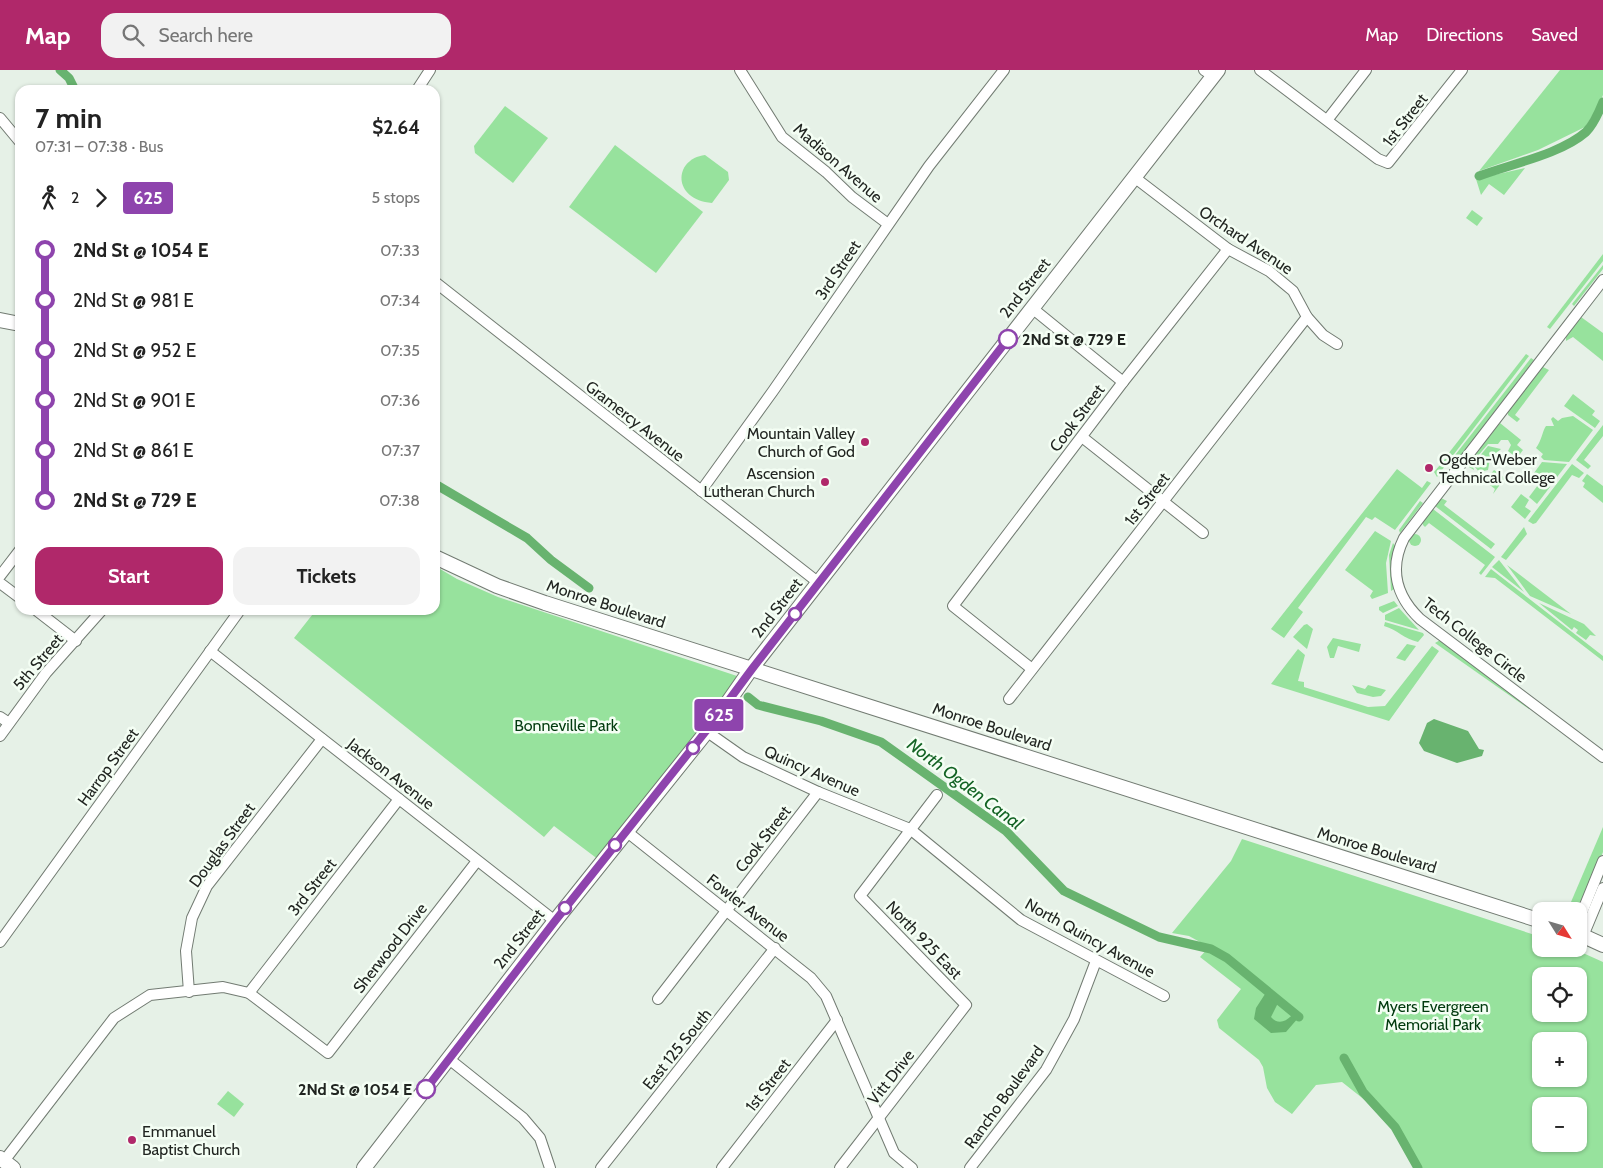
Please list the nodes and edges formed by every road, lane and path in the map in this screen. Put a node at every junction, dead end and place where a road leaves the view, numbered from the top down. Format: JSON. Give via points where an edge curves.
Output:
{"nodes":[{"id":1,"x":430,"y":70,"type":"edge"},
{"id":2,"x":740,"y":70,"type":"edge"},
{"id":3,"x":1004,"y":70,"type":"edge"},
{"id":4,"x":1260,"y":70,"type":"edge"},
{"id":5,"x":1366,"y":70,"type":"edge"},
{"id":6,"x":1462,"y":70,"type":"edge"},
{"id":7,"x":1212,"y":72,"type":"edge"},
{"id":8,"x":420,"y":85,"type":"edge"},
{"id":9,"x":0,"y":118,"type":"edge"},
{"id":10,"x":1328,"y":119,"type":"junction"},
{"id":11,"x":15,"y":136,"type":"edge"},
{"id":12,"x":1134,"y":177,"type":"junction"},
{"id":13,"x":888,"y":224,"type":"junction"},
{"id":14,"x":1228,"y":249,"type":"junction"},
{"id":15,"x":1603,"y":280,"type":"edge"},
{"id":16,"x":440,"y":286,"type":"edge"},
{"id":17,"x":1032,"y":308,"type":"junction"},
{"id":18,"x":1307,"y":317,"type":"junction"},
{"id":19,"x":0,"y":320,"type":"edge"},
{"id":20,"x":15,"y":323,"type":"edge"},
{"id":21,"x":1337,"y":344,"type":"dead end"},
{"id":22,"x":1123,"y":382,"type":"junction"},
{"id":23,"x":1082,"y":437,"type":"junction"},
{"id":24,"x":702,"y":490,"type":"junction"},
{"id":25,"x":1164,"y":503,"type":"junction"},
{"id":26,"x":1203,"y":533,"type":"dead end"},
{"id":27,"x":15,"y":556,"type":"edge"},
{"id":28,"x":440,"y":559,"type":"edge"},
{"id":29,"x":0,"y":576,"type":"edge"},
{"id":30,"x":0,"y":583,"type":"edge"},
{"id":31,"x":819,"y":583,"type":"junction"},
{"id":32,"x":15,"y":594,"type":"edge"},
{"id":33,"x":42,"y":615,"type":"edge"},
{"id":34,"x":98,"y":615,"type":"edge"},
{"id":35,"x":236,"y":615,"type":"edge"},
{"id":36,"x":76,"y":641,"type":"junction"},
{"id":37,"x":210,"y":651,"type":"junction"},
{"id":38,"x":752,"y":669,"type":"junction"},
{"id":39,"x":1032,"y":669,"type":"junction"},
{"id":40,"x":1008,"y":699,"type":"dead end"},
{"id":41,"x":0,"y":716,"type":"edge"},
{"id":42,"x":9,"y":723,"type":"junction"},
{"id":43,"x":706,"y":731,"type":"junction"},
{"id":44,"x":0,"y":736,"type":"edge"},
{"id":45,"x":322,"y":739,"type":"junction"},
{"id":46,"x":1603,"y":757,"type":"edge"},
{"id":47,"x":818,"y":792,"type":"junction"},
{"id":48,"x":937,"y":795,"type":"dead end"},
{"id":49,"x":399,"y":799,"type":"junction"},
{"id":50,"x":910,"y":829,"type":"junction"},
{"id":51,"x":626,"y":831,"type":"junction"},
{"id":52,"x":477,"y":861,"type":"junction"},
{"id":53,"x":1603,"y":861,"type":"edge"},
{"id":54,"x":1603,"y":888,"type":"edge"},
{"id":55,"x":1586,"y":902,"type":"edge"},
{"id":56,"x":726,"y":910,"type":"junction"},
{"id":57,"x":1532,"y":918,"type":"edge"},
{"id":58,"x":1588,"y":920,"type":"edge"},
{"id":59,"x":555,"y":921,"type":"junction"},
{"id":60,"x":1588,"y":938,"type":"edge"},
{"id":61,"x":0,"y":942,"type":"edge"},
{"id":62,"x":1603,"y":945,"type":"edge"},
{"id":63,"x":775,"y":948,"type":"junction"},
{"id":64,"x":1096,"y":961,"type":"junction"},
{"id":65,"x":190,"y":992,"type":"junction"},
{"id":66,"x":249,"y":993,"type":"junction"},
{"id":67,"x":1164,"y":996,"type":"dead end"},
{"id":68,"x":658,"y":999,"type":"dead end"},
{"id":69,"x":966,"y":1005,"type":"joint"},
{"id":70,"x":837,"y":1020,"type":"junction"},
{"id":71,"x":449,"y":1060,"type":"junction"},
{"id":72,"x":880,"y":1116,"type":"junction"},
{"id":73,"x":6,"y":1162,"type":"edge"},
{"id":74,"x":364,"y":1168,"type":"edge"},
{"id":75,"x":550,"y":1168,"type":"edge"},
{"id":76,"x":602,"y":1168,"type":"edge"},
{"id":77,"x":722,"y":1168,"type":"edge"},
{"id":78,"x":840,"y":1168,"type":"edge"},
{"id":79,"x":912,"y":1168,"type":"edge"},
{"id":80,"x":970,"y":1168,"type":"edge"}],
"edges":[{"from":1,"to":8,"type":"street"},
{"from":2,"to":13,"type":"street","name":"Madison Avenue","via":[[782,137]]},
{"from":3,"to":13,"type":"street","name":"3rd Street"},
{"from":4,"to":10,"type":"street"},
{"from":5,"to":10,"type":"street"},
{"from":6,"to":10,"type":"street","name":"1st Street","via":[[1388,164]]},
{"from":7,"to":12,"type":"main road","name":"2nd Street"},
{"from":9,"to":11,"type":"street"},
{"from":12,"to":14,"type":"street","name":"Orchard Avenue"},
{"from":12,"to":17,"type":"main road","name":"2nd Street"},
{"from":13,"to":24,"type":"street","name":"3rd Street"},
{"from":14,"to":18,"type":"street","name":"Orchard Avenue","via":[[1269,271],[1293,291]]},
{"from":14,"to":22,"type":"street","name":"Cook Street"},
{"from":15,"to":46,"type":"street","name":"Tech College Circle","via":[[1404,538],[1395,568],[1401,597],[1420,619]]},
{"from":16,"to":24,"type":"street","name":"Gramercy Avenue"},
{"from":17,"to":22,"type":"street"},
{"from":17,"to":31,"type":"main road","name":"2nd Street"},
{"from":18,"to":21,"type":"street","name":"Orchard Avenue","via":[[1323,335]]},
{"from":18,"to":25,"type":"street","name":"1st Street"},
{"from":19,"to":20,"type":"main road"},
{"from":22,"to":23,"type":"street","name":"Cook Street"},
{"from":23,"to":25,"type":"street"},
{"from":23,"to":39,"type":"street","name":"Cook Street","via":[[953,606]]},
{"from":24,"to":31,"type":"street","name":"Gramercy Avenue"},
{"from":25,"to":26,"type":"street"},
{"from":25,"to":39,"type":"street","name":"1st Street"},
{"from":27,"to":29,"type":"street"},
{"from":28,"to":38,"type":"main road","name":"Monroe Boulevard","via":[[522,595]]},
{"from":30,"to":32,"type":"street"},
{"from":31,"to":38,"type":"main road","name":"2nd Street"},
{"from":33,"to":36,"type":"street"},
{"from":34,"to":36,"type":"street","name":"5th Street"},
{"from":35,"to":37,"type":"street","name":"Harrop Street"},
{"from":36,"to":42,"type":"street","name":"5th Street","via":[[46,673]]},
{"from":37,"to":45,"type":"street","name":"Jackson Avenue"},
{"from":37,"to":61,"type":"street","name":"Harrop Street"},
{"from":38,"to":43,"type":"main road","name":"2nd Street"},
{"from":38,"to":57,"type":"main road","name":"Monroe Boulevard"},
{"from":39,"to":40,"type":"street","name":"1st Street"},
{"from":41,"to":42,"type":"street"},
{"from":42,"to":44,"type":"street","name":"5th Street"},
{"from":43,"to":47,"type":"street","name":"Quincy Avenue","via":[[743,757]]},
{"from":43,"to":51,"type":"main road","name":"2nd Street"},
{"from":45,"to":49,"type":"street","name":"Jackson Avenue"},
{"from":45,"to":65,"type":"street","name":"Douglas Street","via":[[207,886],[192,918],[186,951]]},
{"from":47,"to":50,"type":"street","name":"Quincy Avenue"},
{"from":47,"to":56,"type":"street","name":"Cook Street"},
{"from":48,"to":50,"type":"street"},
{"from":49,"to":52,"type":"street","name":"Jackson Avenue"},
{"from":49,"to":66,"type":"street","name":"3rd Street"},
{"from":50,"to":64,"type":"street","name":"North Quincy Avenue","via":[[1021,920]]},
{"from":50,"to":69,"type":"street","name":"North 925 East","via":[[860,896]]},
{"from":51,"to":56,"type":"street","name":"Fowler Avenue"},
{"from":51,"to":59,"type":"main road","name":"2nd Street"},
{"from":52,"to":59,"type":"street","name":"Jackson Avenue"},
{"from":52,"to":66,"type":"street","name":"Sherwood Drive","via":[[328,1053]]},
{"from":53,"to":55,"type":"street"},
{"from":54,"to":58,"type":"street"},
{"from":56,"to":63,"type":"street","name":"Fowler Avenue"},
{"from":56,"to":68,"type":"street","name":"Cook Street"},
{"from":59,"to":71,"type":"main road","name":"2nd Street"},
{"from":60,"to":62,"type":"main road"},
{"from":63,"to":70,"type":"street","name":"Fowler Avenue","via":[[811,978],[826,996]]},
{"from":63,"to":76,"type":"street","name":"East 125 South"},
{"from":64,"to":67,"type":"street","name":"North Quincy Avenue"},
{"from":64,"to":80,"type":"street","name":"Rancho Boulevard","via":[[1074,1019],[1046,1070]]},
{"from":65,"to":66,"type":"street","via":[[223,987]]},
{"from":65,"to":73,"type":"street","via":[[150,995],[114,1018]]},
{"from":69,"to":72,"type":"street","name":"Vitt Drive"},
{"from":70,"to":72,"type":"street","name":"Fowler Avenue"},
{"from":70,"to":77,"type":"street","name":"1st Street"},
{"from":71,"to":74,"type":"main road","name":"2nd Street"},
{"from":71,"to":75,"type":"street","via":[[523,1118],[540,1138]]},
{"from":72,"to":78,"type":"street","name":"Vitt Drive"},
{"from":72,"to":79,"type":"street","name":"Fowler Avenue","via":[[894,1153]]}]}
